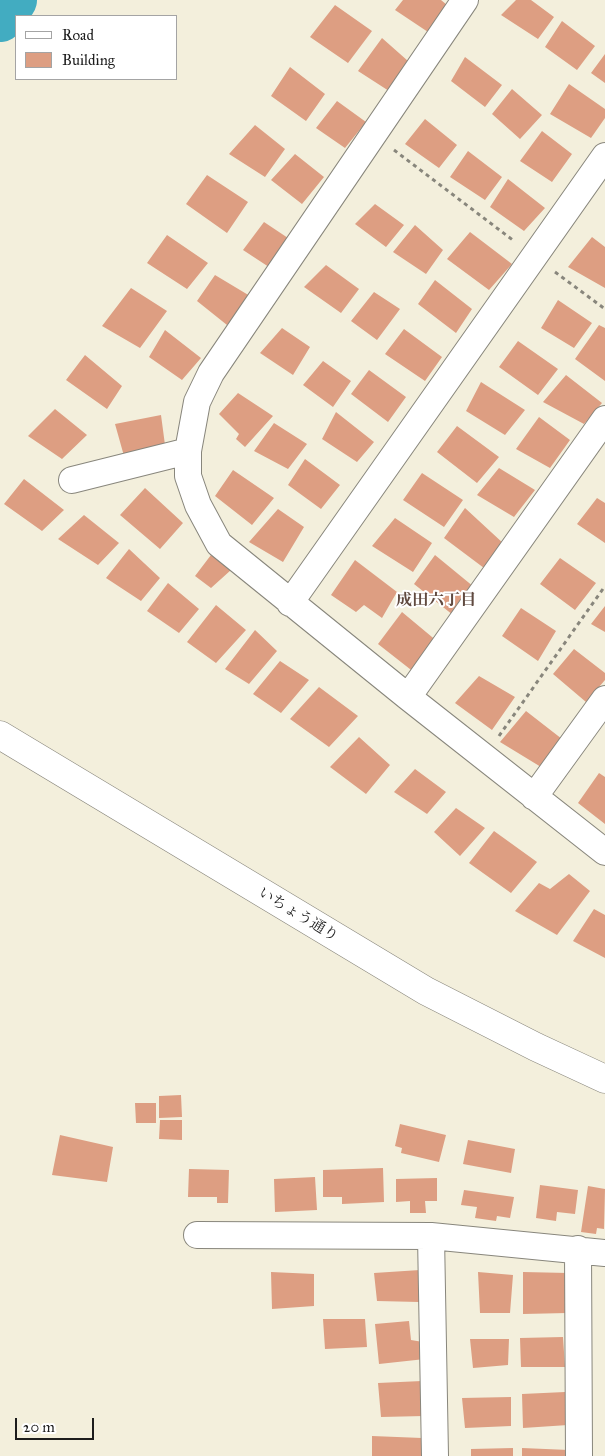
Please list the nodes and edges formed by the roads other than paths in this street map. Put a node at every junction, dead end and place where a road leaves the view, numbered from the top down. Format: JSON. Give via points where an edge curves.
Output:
{"nodes":[{"id":1,"x":466,"y":0,"type":"edge"},
{"id":2,"x":605,"y":156,"type":"edge"},
{"id":3,"x":605,"y":419,"type":"edge"},
{"id":4,"x":188,"y":451,"type":"junction"},
{"id":5,"x":72,"y":480,"type":"dead end"},
{"id":6,"x":290,"y":603,"type":"junction"},
{"id":7,"x":408,"y":697,"type":"junction"},
{"id":8,"x":605,"y":699,"type":"edge"},
{"id":9,"x":0,"y":734,"type":"edge"},
{"id":10,"x":534,"y":797,"type":"junction"},
{"id":11,"x":605,"y":852,"type":"edge"},
{"id":12,"x":605,"y":1078,"type":"edge"},
{"id":13,"x":197,"y":1235,"type":"dead end"},
{"id":14,"x":431,"y":1236,"type":"junction"},
{"id":15,"x":578,"y":1249,"type":"junction"},
{"id":16,"x":605,"y":1253,"type":"edge"},
{"id":17,"x":435,"y":1456,"type":"edge"},
{"id":18,"x":579,"y":1456,"type":"edge"}],
"edges":[{"from":1,"to":4,"type":"street","via":[[211,373],[197,402]]},
{"from":2,"to":6,"type":"street"},
{"from":3,"to":7,"type":"street"},
{"from":4,"to":5,"type":"street"},
{"from":4,"to":6,"type":"street","via":[[188,476],[198,504],[219,544]]},
{"from":6,"to":7,"type":"street"},
{"from":7,"to":10,"type":"street"},
{"from":8,"to":10,"type":"street"},
{"from":9,"to":12,"type":"street","name":"いちょう通り","via":[[426,992],[536,1048]]},
{"from":10,"to":11,"type":"street"},
{"from":13,"to":14,"type":"street"},
{"from":14,"to":15,"type":"street"},
{"from":14,"to":17,"type":"street"},
{"from":15,"to":16,"type":"street"},
{"from":15,"to":18,"type":"street"}]}
